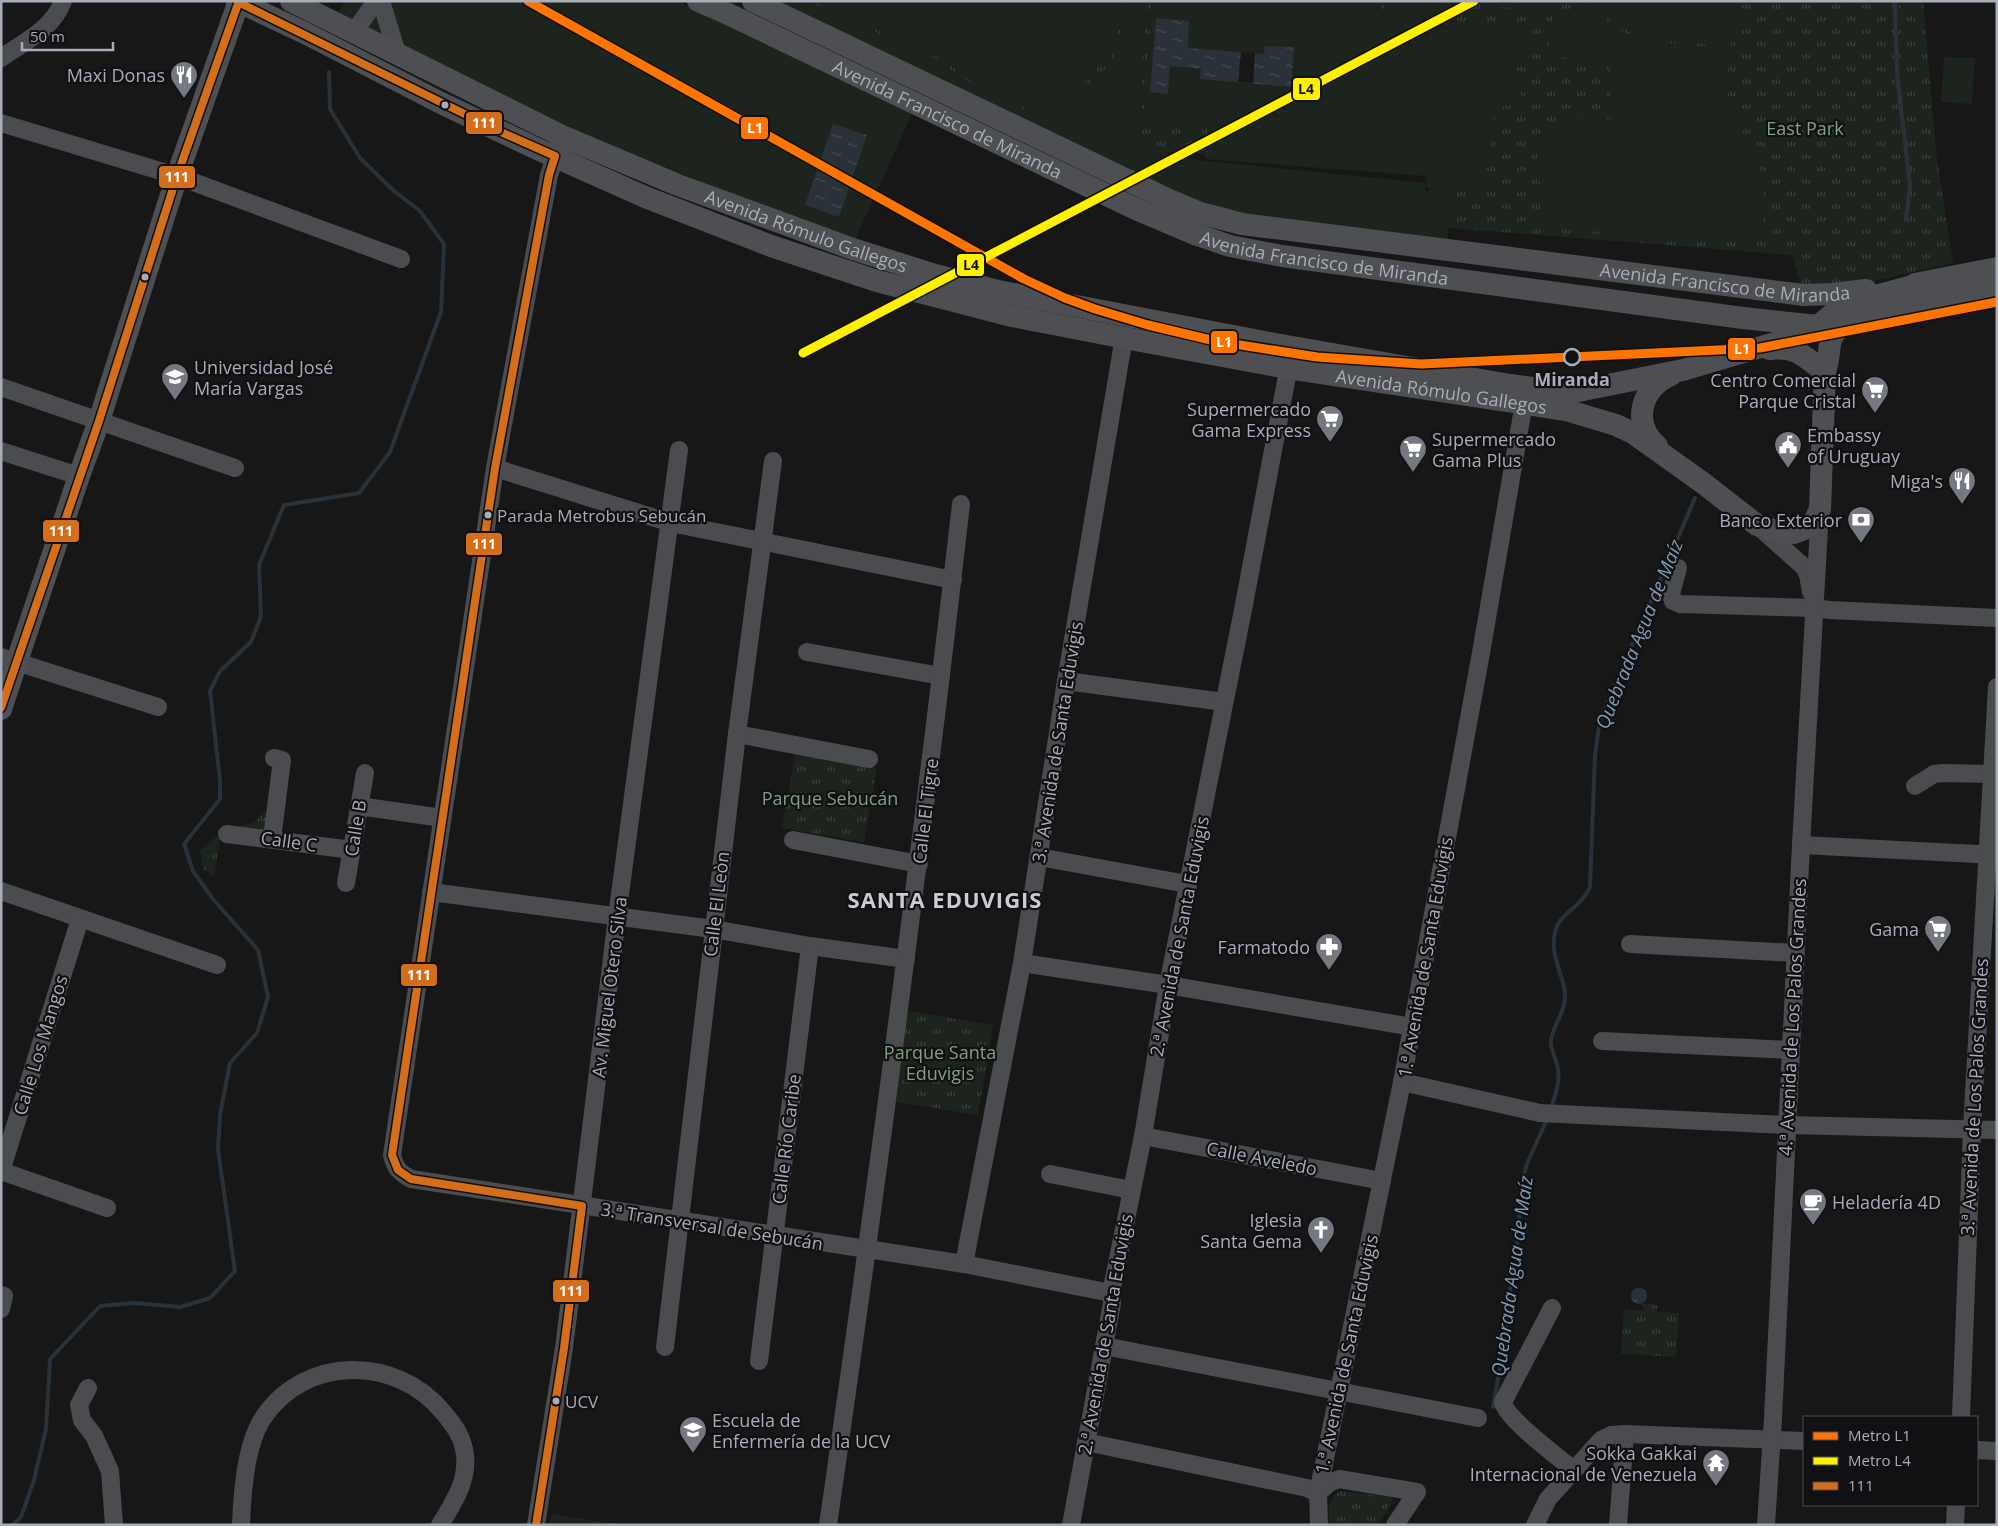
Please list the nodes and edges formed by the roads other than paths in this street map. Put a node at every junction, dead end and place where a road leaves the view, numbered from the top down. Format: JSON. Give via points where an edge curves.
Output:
{"nodes":[{"id":1,"x":63,"y":1,"type":"edge"},
{"id":2,"x":238,"y":1,"type":"edge"},
{"id":3,"x":291,"y":1,"type":"edge"},
{"id":4,"x":376,"y":1,"type":"edge"},
{"id":5,"x":381,"y":1,"type":"edge"},
{"id":6,"x":698,"y":1,"type":"edge"},
{"id":7,"x":753,"y":1,"type":"edge"},
{"id":8,"x":717,"y":7,"type":"edge"},
{"id":9,"x":354,"y":32,"type":"junction"},
{"id":10,"x":397,"y":53,"type":"junction"},
{"id":11,"x":1,"y":58,"type":"edge"},
{"id":12,"x":1,"y":122,"type":"edge"},
{"id":13,"x":560,"y":146,"type":"junction"},
{"id":14,"x":177,"y":176,"type":"junction"},
{"id":15,"x":402,"y":259,"type":"dead end"},
{"id":16,"x":1997,"y":268,"type":"edge"},
{"id":17,"x":1928,"y":282,"type":"junction"},
{"id":18,"x":1997,"y":286,"type":"edge"},
{"id":19,"x":1744,"y":318,"type":"junction"},
{"id":20,"x":1847,"y":320,"type":"junction"},
{"id":21,"x":1818,"y":326,"type":"junction"},
{"id":22,"x":1124,"y":337,"type":"junction"},
{"id":23,"x":1734,"y":355,"type":"junction"},
{"id":24,"x":1290,"y":358,"type":"junction"},
{"id":25,"x":1683,"y":370,"type":"junction"},
{"id":26,"x":1825,"y":372,"type":"junction"},
{"id":27,"x":1,"y":387,"type":"edge"},
{"id":28,"x":1525,"y":396,"type":"junction"},
{"id":29,"x":99,"y":421,"type":"junction"},
{"id":30,"x":679,"y":450,"type":"dead end"},
{"id":31,"x":1,"y":451,"type":"edge"},
{"id":32,"x":773,"y":461,"type":"dead end"},
{"id":33,"x":1674,"y":461,"type":"junction"},
{"id":34,"x":235,"y":468,"type":"dead end"},
{"id":35,"x":495,"y":468,"type":"junction"},
{"id":36,"x":78,"y":476,"type":"junction"},
{"id":37,"x":961,"y":504,"type":"dead end"},
{"id":38,"x":1820,"y":509,"type":"junction"},
{"id":39,"x":670,"y":524,"type":"junction"},
{"id":40,"x":1756,"y":525,"type":"junction"},
{"id":41,"x":763,"y":542,"type":"junction"},
{"id":42,"x":1678,"y":568,"type":"dead end"},
{"id":43,"x":952,"y":580,"type":"junction"},
{"id":44,"x":1814,"y":608,"type":"junction"},
{"id":45,"x":1997,"y":618,"type":"edge"},
{"id":46,"x":807,"y":652,"type":"dead end"},
{"id":47,"x":9,"y":659,"type":"edge"},
{"id":48,"x":941,"y":676,"type":"junction"},
{"id":49,"x":1066,"y":680,"type":"junction"},
{"id":50,"x":1997,"y":687,"type":"edge"},
{"id":51,"x":1224,"y":702,"type":"junction"},
{"id":52,"x":158,"y":706,"type":"dead end"},
{"id":53,"x":1,"y":709,"type":"edge"},
{"id":54,"x":736,"y":734,"type":"junction"},
{"id":55,"x":274,"y":758,"type":"dead end"},
{"id":56,"x":868,"y":759,"type":"dead end"},
{"id":57,"x":364,"y":773,"type":"dead end"},
{"id":58,"x":1992,"y":774,"type":"junction"},
{"id":59,"x":1914,"y":786,"type":"dead end"},
{"id":60,"x":359,"y":806,"type":"junction"},
{"id":61,"x":442,"y":818,"type":"junction"},
{"id":62,"x":227,"y":834,"type":"dead end"},
{"id":63,"x":272,"y":839,"type":"junction"},
{"id":64,"x":793,"y":840,"type":"dead end"},
{"id":65,"x":1800,"y":845,"type":"junction"},
{"id":66,"x":352,"y":850,"type":"junction"},
{"id":67,"x":1992,"y":855,"type":"edge"},
{"id":68,"x":1039,"y":857,"type":"junction"},
{"id":69,"x":919,"y":864,"type":"junction"},
{"id":70,"x":346,"y":883,"type":"dead end"},
{"id":71,"x":1188,"y":884,"type":"junction"},
{"id":72,"x":1,"y":891,"type":"edge"},
{"id":73,"x":431,"y":892,"type":"junction"},
{"id":74,"x":617,"y":916,"type":"junction"},
{"id":75,"x":80,"y":919,"type":"junction"},
{"id":76,"x":713,"y":930,"type":"junction"},
{"id":77,"x":1630,"y":944,"type":"dead end"},
{"id":78,"x":810,"y":946,"type":"junction"},
{"id":79,"x":1795,"y":953,"type":"junction"},
{"id":80,"x":906,"y":959,"type":"junction"},
{"id":81,"x":1022,"y":963,"type":"junction"},
{"id":82,"x":217,"y":965,"type":"dead end"},
{"id":83,"x":1168,"y":985,"type":"junction"},
{"id":84,"x":1412,"y":1027,"type":"junction"},
{"id":85,"x":1602,"y":1041,"type":"dead end"},
{"id":86,"x":1791,"y":1050,"type":"junction"},
{"id":87,"x":1402,"y":1082,"type":"junction"},
{"id":88,"x":1787,"y":1125,"type":"junction"},
{"id":89,"x":1972,"y":1129,"type":"junction"},
{"id":90,"x":1997,"y":1130,"type":"edge"},
{"id":91,"x":1143,"y":1136,"type":"junction"},
{"id":92,"x":1,"y":1171,"type":"edge"},
{"id":93,"x":1050,"y":1174,"type":"dead end"},
{"id":94,"x":1382,"y":1181,"type":"junction"},
{"id":95,"x":1132,"y":1190,"type":"junction"},
{"id":96,"x":582,"y":1206,"type":"junction"},
{"id":97,"x":107,"y":1208,"type":"dead end"},
{"id":98,"x":679,"y":1221,"type":"junction"},
{"id":99,"x":774,"y":1235,"type":"junction"},
{"id":100,"x":868,"y":1250,"type":"junction"},
{"id":101,"x":964,"y":1264,"type":"junction"},
{"id":102,"x":1111,"y":1292,"type":"junction"},
{"id":103,"x":1,"y":1295,"type":"edge"},
{"id":104,"x":1552,"y":1308,"type":"dead end"},
{"id":105,"x":1,"y":1309,"type":"edge"},
{"id":106,"x":1104,"y":1346,"type":"junction"},
{"id":107,"x":665,"y":1347,"type":"dead end"},
{"id":108,"x":760,"y":1361,"type":"dead end"},
{"id":109,"x":88,"y":1388,"type":"dead end"},
{"id":110,"x":1339,"y":1392,"type":"junction"},
{"id":111,"x":1961,"y":1416,"type":"edge"},
{"id":112,"x":1478,"y":1418,"type":"dead end"},
{"id":113,"x":1626,"y":1434,"type":"junction"},
{"id":114,"x":1772,"y":1440,"type":"junction"},
{"id":115,"x":1803,"y":1441,"type":"edge"},
{"id":116,"x":1086,"y":1442,"type":"junction"},
{"id":117,"x":1978,"y":1450,"type":"edge"},
{"id":118,"x":1997,"y":1451,"type":"edge"},
{"id":119,"x":1574,"y":1470,"type":"junction"},
{"id":120,"x":1318,"y":1493,"type":"junction"},
{"id":121,"x":1956,"y":1506,"type":"edge"},
{"id":122,"x":114,"y":1525,"type":"edge"},
{"id":123,"x":241,"y":1525,"type":"edge"},
{"id":124,"x":440,"y":1525,"type":"edge"},
{"id":125,"x":536,"y":1525,"type":"edge"},
{"id":126,"x":828,"y":1525,"type":"edge"},
{"id":127,"x":1071,"y":1525,"type":"edge"},
{"id":128,"x":1319,"y":1525,"type":"edge"},
{"id":129,"x":1395,"y":1525,"type":"edge"},
{"id":130,"x":1535,"y":1525,"type":"edge"},
{"id":131,"x":1618,"y":1525,"type":"edge"},
{"id":132,"x":1766,"y":1525,"type":"edge"},
{"id":133,"x":1955,"y":1525,"type":"edge"}],
"edges":[{"from":1,"to":11,"type":"street","via":[[54,19],[44,29]]},
{"from":2,"to":13,"type":"main road","via":[[533,147]]},
{"from":2,"to":14,"type":"main road"},
{"from":3,"to":9,"type":"main road"},
{"from":4,"to":9,"type":"street"},
{"from":5,"to":10,"type":"street"},
{"from":6,"to":8,"type":"main road","name":"Avenida Francisco de Miranda"},
{"from":7,"to":17,"type":"main road","name":"Avenida Francisco de Miranda","via":[[1169,200],[1200,213],[1242,224],[1804,295]]},
{"from":8,"to":19,"type":"main road","name":"Avenida Francisco de Miranda","via":[[1136,209],[1230,246],[1282,256]]},
{"from":9,"to":10,"type":"main road"},
{"from":10,"to":13,"type":"main road"},
{"from":12,"to":14,"type":"street"},
{"from":13,"to":22,"type":"main road","name":"Avenida Rómulo Gallegos","via":[[645,197],[772,246],[876,281],[1012,316]]},
{"from":13,"to":24,"type":"main road","name":"Avenida Rómulo Gallegos","via":[[935,275]]},
{"from":13,"to":35,"type":"street","via":[[549,175]]},
{"from":14,"to":15,"type":"street"},
{"from":14,"to":29,"type":"main road"},
{"from":16,"to":17,"type":"main road","name":"Avenida Francisco de Miranda"},
{"from":17,"to":21,"type":"main road","name":"Avenida Rómulo Gallegos","via":[[1853,302]]},
{"from":18,"to":20,"type":"main road","name":"Avenida Francisco de Miranda"},
{"from":19,"to":21,"type":"main road","name":"Avenida Francisco de Miranda"},
{"from":19,"to":23,"type":"main road","via":[[1750,324],[1751,336]]},
{"from":20,"to":21,"type":"main road","name":"Avenida Francisco de Miranda"},
{"from":20,"to":26,"type":"main road","name":"4.ª Avenida de Los Palos Grandes","via":[[1830,340]]},
{"from":21,"to":23,"type":"main road","name":"Avenida Rómulo Gallegos"},
{"from":22,"to":24,"type":"main road","name":"Avenida Rómulo Gallegos"},
{"from":22,"to":49,"type":"street","name":"3.ª Avenida de Santa Eduvigis"},
{"from":23,"to":25,"type":"main road","name":"Avenida Rómulo Gallegos"},
{"from":23,"to":26,"type":"main road","via":[[1789,349],[1806,356]]},
{"from":24,"to":28,"type":"main road","name":"Avenida Rómulo Gallegos"},
{"from":24,"to":51,"type":"street","name":"2.ª Avenida de Santa Eduvigis"},
{"from":25,"to":28,"type":"main road","name":"Avenida Rómulo Gallegos","via":[[1569,393]]},
{"from":25,"to":33,"type":"main road","via":[[1655,383],[1645,399],[1642,413],[1647,434]]},
{"from":26,"to":38,"type":"main road","name":"4.ª Avenida de Los Palos Grandes"},
{"from":27,"to":29,"type":"street"},
{"from":28,"to":33,"type":"main road","name":"Avenida Rómulo Gallegos","via":[[1616,425]]},
{"from":28,"to":84,"type":"street","name":"1.ª Avenida de Santa Eduvigis"},
{"from":29,"to":34,"type":"street"},
{"from":29,"to":36,"type":"main road"},
{"from":30,"to":39,"type":"street","name":"Av. Miguel Otero Silva"},
{"from":31,"to":36,"type":"street"},
{"from":32,"to":41,"type":"street","name":"Calle El Leòn"},
{"from":33,"to":40,"type":"main road","name":"Avenida Rómulo Gallegos"},
{"from":35,"to":39,"type":"street"},
{"from":35,"to":61,"type":"street"},
{"from":36,"to":47,"type":"main road"},
{"from":37,"to":43,"type":"street","name":"Calle El Tigre"},
{"from":38,"to":40,"type":"main road","via":[[1814,522],[1794,533]]},
{"from":38,"to":44,"type":"street","name":"4.ª Avenida de Los Palos Grandes"},
{"from":39,"to":41,"type":"street"},
{"from":39,"to":74,"type":"street","name":"Av. Miguel Otero Silva"},
{"from":40,"to":44,"type":"street","via":[[1804,567]]},
{"from":41,"to":43,"type":"street"},
{"from":41,"to":54,"type":"street","name":"Calle El Leòn"},
{"from":42,"to":44,"type":"street","via":[[1671,594],[1673,601],[1680,604]]},
{"from":43,"to":48,"type":"street","name":"Calle El Tigre"},
{"from":44,"to":45,"type":"street"},
{"from":44,"to":65,"type":"street","name":"4.ª Avenida de Los Palos Grandes"},
{"from":46,"to":48,"type":"street"},
{"from":47,"to":52,"type":"street"},
{"from":47,"to":53,"type":"main road"},
{"from":48,"to":69,"type":"street","name":"Calle El Tigre"},
{"from":49,"to":51,"type":"street"},
{"from":49,"to":68,"type":"street","name":"3.ª Avenida de Santa Eduvigis"},
{"from":50,"to":58,"type":"street","name":"3.ª Avenida de Los Palos Grandes"},
{"from":51,"to":71,"type":"street","name":"2.ª Avenida de Santa Eduvigis"},
{"from":54,"to":56,"type":"street"},
{"from":54,"to":76,"type":"street","name":"Calle El Leòn"},
{"from":55,"to":63,"type":"street","via":[[282,760]]},
{"from":57,"to":60,"type":"street","name":"Calle B"},
{"from":58,"to":59,"type":"street","via":[[1934,774]]},
{"from":58,"to":67,"type":"street","name":"3.ª Avenida de Los Palos Grandes"},
{"from":60,"to":61,"type":"street"},
{"from":60,"to":66,"type":"street","name":"Calle B"},
{"from":61,"to":73,"type":"street"},
{"from":62,"to":63,"type":"street","name":"Calle C"},
{"from":63,"to":66,"type":"street","name":"Calle C"},
{"from":64,"to":69,"type":"street"},
{"from":65,"to":67,"type":"street"},
{"from":65,"to":79,"type":"street","name":"4.ª Avenida de Los Palos Grandes"},
{"from":66,"to":70,"type":"street","name":"Calle B"},
{"from":67,"to":89,"type":"street","name":"3.ª Avenida de Los Palos Grandes"},
{"from":68,"to":71,"type":"street"},
{"from":68,"to":81,"type":"street","name":"3.ª Avenida de Santa Eduvigis"},
{"from":69,"to":80,"type":"street","name":"Calle El Tigre"},
{"from":71,"to":83,"type":"street","name":"2.ª Avenida de Santa Eduvigis"},
{"from":72,"to":75,"type":"street"},
{"from":73,"to":74,"type":"street"},
{"from":73,"to":96,"type":"street","name":"3.ª Transversal de Sebucán","via":[[392,1155],[394,1163],[400,1174],[412,1179]]},
{"from":74,"to":76,"type":"street"},
{"from":74,"to":96,"type":"street","name":"Av. Miguel Otero Silva"},
{"from":75,"to":82,"type":"street"},
{"from":75,"to":92,"type":"street","name":"Calle Los Mangos"},
{"from":76,"to":78,"type":"street"},
{"from":76,"to":98,"type":"street","name":"Calle El Leòn"},
{"from":77,"to":79,"type":"street"},
{"from":78,"to":80,"type":"street"},
{"from":78,"to":99,"type":"street","name":"Calle Río Caribe"},
{"from":79,"to":86,"type":"street","name":"4.ª Avenida de Los Palos Grandes"},
{"from":80,"to":100,"type":"street","name":"Calle El Tigre"},
{"from":81,"to":83,"type":"street"},
{"from":81,"to":101,"type":"street","name":"3.ª Avenida de Santa Eduvigis"},
{"from":83,"to":84,"type":"street"},
{"from":83,"to":91,"type":"street","name":"2.ª Avenida de Santa Eduvigis"},
{"from":84,"to":87,"type":"street","name":"1.ª Avenida de Santa Eduvigis"},
{"from":85,"to":86,"type":"street"},
{"from":86,"to":88,"type":"street","name":"4.ª Avenida de Los Palos Grandes"},
{"from":87,"to":88,"type":"street","via":[[1540,1113]]},
{"from":87,"to":94,"type":"street","name":"1.ª Avenida de Santa Eduvigis"},
{"from":88,"to":89,"type":"street"},
{"from":88,"to":114,"type":"street","name":"4.ª Avenida de Los Palos Grandes"},
{"from":89,"to":90,"type":"street"},
{"from":89,"to":111,"type":"street","name":"3.ª Avenida de Los Palos Grandes"},
{"from":91,"to":94,"type":"street","name":"Calle Aveledo"},
{"from":91,"to":95,"type":"street","name":"2.ª Avenida de Santa Eduvigis"},
{"from":92,"to":97,"type":"street"},
{"from":93,"to":95,"type":"street"},
{"from":94,"to":110,"type":"street","name":"1.ª Avenida de Santa Eduvigis"},
{"from":95,"to":102,"type":"street","name":"2.ª Avenida de Santa Eduvigis"},
{"from":96,"to":98,"type":"street","name":"3.ª Transversal de Sebucán"},
{"from":96,"to":125,"type":"street","name":"Av. Miguel Otero Silva"},
{"from":98,"to":99,"type":"street","name":"3.ª Transversal de Sebucán"},
{"from":98,"to":107,"type":"street","name":"Calle El Leòn"},
{"from":99,"to":100,"type":"street","name":"3.ª Transversal de Sebucán"},
{"from":99,"to":108,"type":"street","name":"Calle Río Caribe"},
{"from":100,"to":101,"type":"street","name":"3.ª Transversal de Sebucán"},
{"from":100,"to":126,"type":"street","name":"Calle El Tigre"},
{"from":101,"to":102,"type":"street","name":"3.ª Transversal de Sebucán"},
{"from":102,"to":106,"type":"street","name":"2.ª Avenida de Santa Eduvigis"},
{"from":103,"to":105,"type":"street","via":[[4,1296]]},
{"from":104,"to":119,"type":"street","via":[[1503,1402],[1512,1418]]},
{"from":106,"to":110,"type":"street"},
{"from":106,"to":116,"type":"street","name":"2.ª Avenida de Santa Eduvigis"},
{"from":109,"to":122,"type":"street","via":[[78,1405],[82,1420],[94,1436],[110,1471]]},
{"from":110,"to":112,"type":"street"},
{"from":110,"to":120,"type":"street","name":"1.ª Avenida de Santa Eduvigis"},
{"from":113,"to":114,"type":"street"},
{"from":113,"to":119,"type":"street","via":[[1611,1435],[1601,1440]]},
{"from":113,"to":131,"type":"street"},
{"from":114,"to":115,"type":"street"},
{"from":114,"to":132,"type":"street","name":"4.ª Avenida de Los Palos Grandes"},
{"from":116,"to":120,"type":"street","via":[[1307,1488]]},
{"from":116,"to":127,"type":"street","name":"2.ª Avenida de Santa Eduvigis"},
{"from":117,"to":118,"type":"street"},
{"from":119,"to":130,"type":"street","via":[[1548,1499]]},
{"from":120,"to":128,"type":"street","name":"1.ª Avenida de Santa Eduvigis"},
{"from":120,"to":129,"type":"street","via":[[1339,1479],[1417,1492]]},
{"from":121,"to":133,"type":"street"},
{"from":123,"to":124,"type":"street","via":[[243,1484],[256,1434],[274,1402],[308,1378],[347,1369],[382,1373],[414,1386],[434,1402],[456,1428],[465,1456],[463,1481]]}]}
